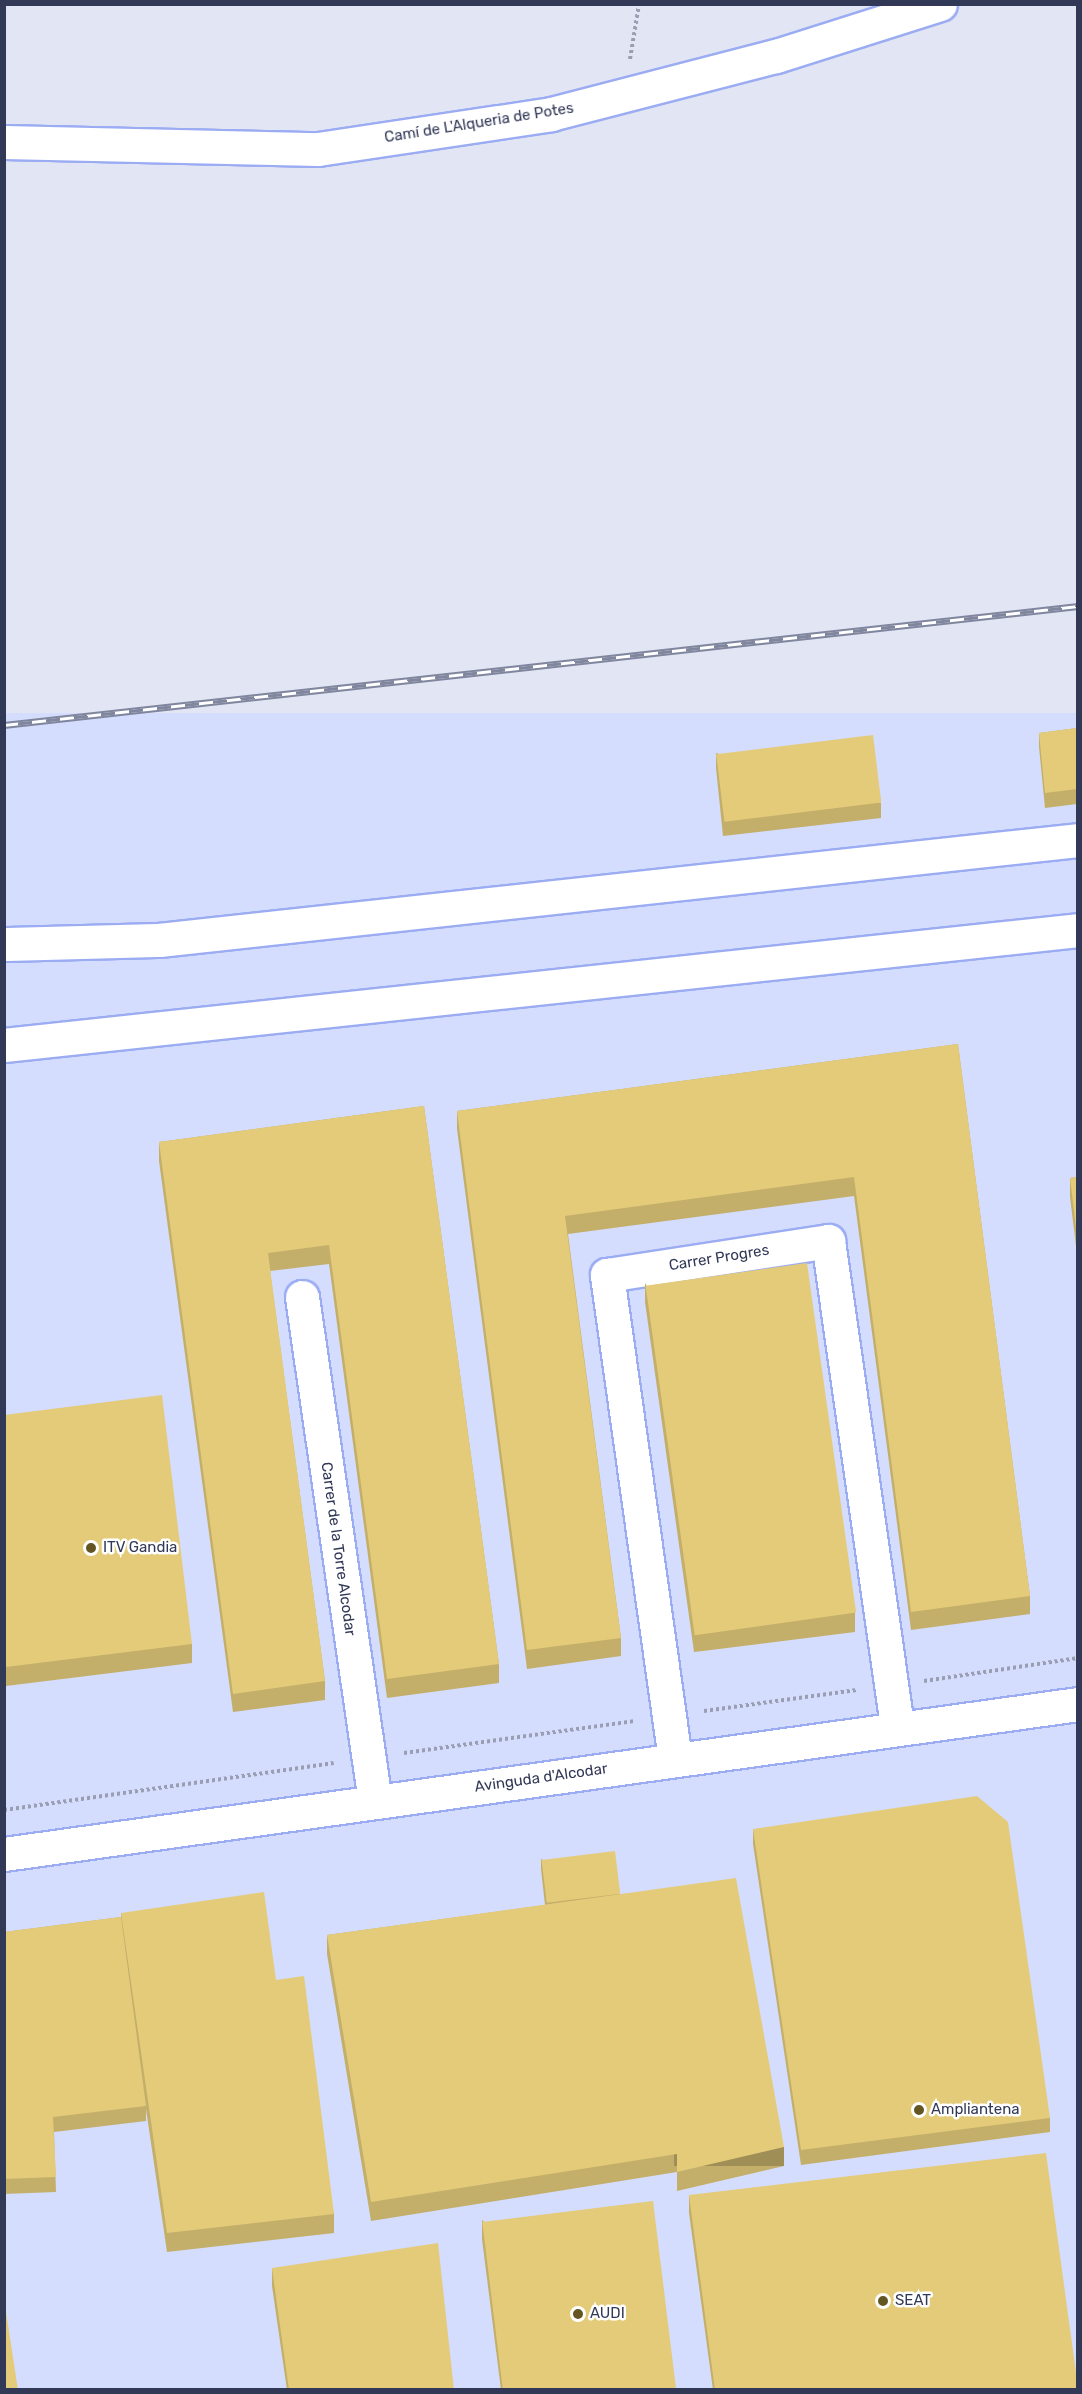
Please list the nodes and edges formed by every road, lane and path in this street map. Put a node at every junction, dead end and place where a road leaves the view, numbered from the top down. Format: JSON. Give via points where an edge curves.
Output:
{"nodes":[{"id":1,"x":639,"y":4,"type":"edge"},
{"id":2,"x":940,"y":4,"type":"edge"},
{"id":3,"x":624,"y":96,"type":"junction"},
{"id":4,"x":4,"y":142,"type":"edge"},
{"id":5,"x":1077,"y":840,"type":"edge"},
{"id":6,"x":1077,"y":930,"type":"edge"},
{"id":7,"x":4,"y":944,"type":"edge"},
{"id":8,"x":4,"y":1045,"type":"edge"},
{"id":9,"x":302,"y":1297,"type":"dead end"},
{"id":10,"x":1077,"y":1658,"type":"edge"},
{"id":11,"x":891,"y":1686,"type":"junction"},
{"id":12,"x":1077,"y":1704,"type":"edge"},
{"id":13,"x":669,"y":1716,"type":"junction"},
{"id":14,"x":897,"y":1728,"type":"junction"},
{"id":15,"x":367,"y":1759,"type":"junction"},
{"id":16,"x":675,"y":1759,"type":"junction"},
{"id":17,"x":375,"y":1802,"type":"junction"},
{"id":18,"x":4,"y":1810,"type":"edge"},
{"id":19,"x":4,"y":1854,"type":"edge"}],
"edges":[{"from":1,"to":3,"type":"path"},
{"from":2,"to":3,"type":"street","name":"Camí de L'Alqueria de Potes","via":[[776,56]]},
{"from":3,"to":4,"type":"street","name":"Camí de L'Alqueria de Potes","via":[[551,114],[318,149]]},
{"from":5,"to":7,"type":"street","via":[[159,940]]},
{"from":6,"to":8,"type":"street"},
{"from":9,"to":15,"type":"street","name":"Carrer de la Torre Alcodar"},
{"from":10,"to":11,"type":"path"},
{"from":11,"to":13,"type":"path"},
{"from":11,"to":13,"type":"street","name":"Carrer Progres","via":[[828,1241],[607,1275]]},
{"from":11,"to":14,"type":"street","name":"Carrer Progres"},
{"from":12,"to":14,"type":"street","name":"Avinguda d'Alcodar"},
{"from":13,"to":15,"type":"path"},
{"from":13,"to":16,"type":"street","name":"Carrer Progres"},
{"from":14,"to":16,"type":"street","name":"Avinguda d'Alcodar"},
{"from":15,"to":17,"type":"street","name":"Carrer de la Torre Alcodar"},
{"from":15,"to":18,"type":"path"},
{"from":16,"to":17,"type":"street","name":"Avinguda d'Alcodar"},
{"from":17,"to":19,"type":"street","name":"Avinguda d'Alcodar"}]}
